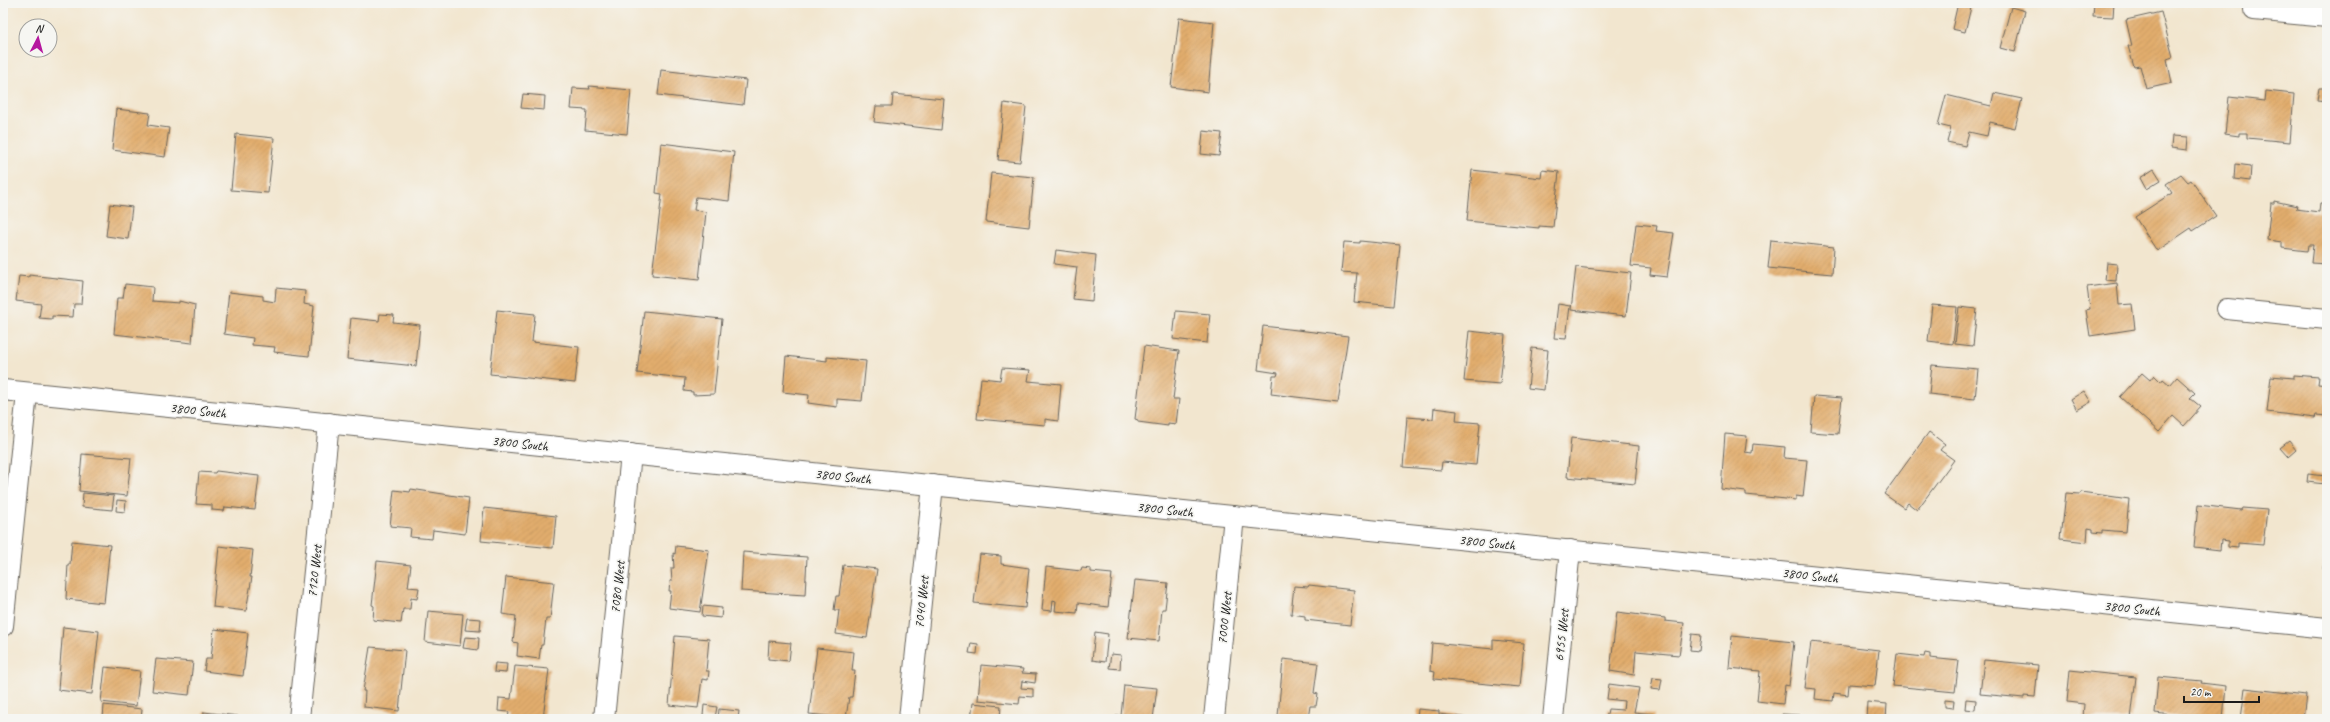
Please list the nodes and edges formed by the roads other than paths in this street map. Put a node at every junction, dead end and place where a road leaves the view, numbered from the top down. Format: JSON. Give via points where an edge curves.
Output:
{"nodes":[{"id":1,"x":2254,"y":10,"type":"dead end"},
{"id":2,"x":2327,"y":17,"type":"edge"},
{"id":3,"x":2227,"y":309,"type":"dead end"},
{"id":4,"x":2327,"y":319,"type":"edge"},
{"id":5,"x":3,"y":390,"type":"edge"},
{"id":6,"x":27,"y":393,"type":"junction"},
{"id":7,"x":328,"y":423,"type":"junction"},
{"id":8,"x":631,"y":454,"type":"junction"},
{"id":9,"x":934,"y":485,"type":"junction"},
{"id":10,"x":1234,"y":516,"type":"junction"},
{"id":11,"x":1570,"y":550,"type":"junction"},
{"id":12,"x":3,"y":626,"type":"edge"},
{"id":13,"x":2327,"y":628,"type":"edge"},
{"id":14,"x":299,"y":719,"type":"edge"},
{"id":15,"x":604,"y":719,"type":"edge"},
{"id":16,"x":909,"y":719,"type":"edge"},
{"id":17,"x":1214,"y":719,"type":"edge"},
{"id":18,"x":1553,"y":719,"type":"edge"}],
"edges":[{"from":1,"to":2,"type":"street"},
{"from":3,"to":4,"type":"street"},
{"from":5,"to":6,"type":"street","name":"3800 South"},
{"from":6,"to":7,"type":"street","name":"3800 South"},
{"from":6,"to":12,"type":"street"},
{"from":7,"to":8,"type":"street","name":"3800 South"},
{"from":7,"to":14,"type":"street","name":"7120 West"},
{"from":8,"to":9,"type":"street","name":"3800 South"},
{"from":8,"to":15,"type":"street","name":"7080 West"},
{"from":9,"to":10,"type":"street","name":"3800 South"},
{"from":9,"to":16,"type":"street","name":"7040 West"},
{"from":10,"to":11,"type":"street","name":"3800 South"},
{"from":10,"to":17,"type":"street","name":"7000 West"},
{"from":11,"to":13,"type":"street","name":"3800 South"},
{"from":11,"to":18,"type":"street","name":"6955 West"}]}
